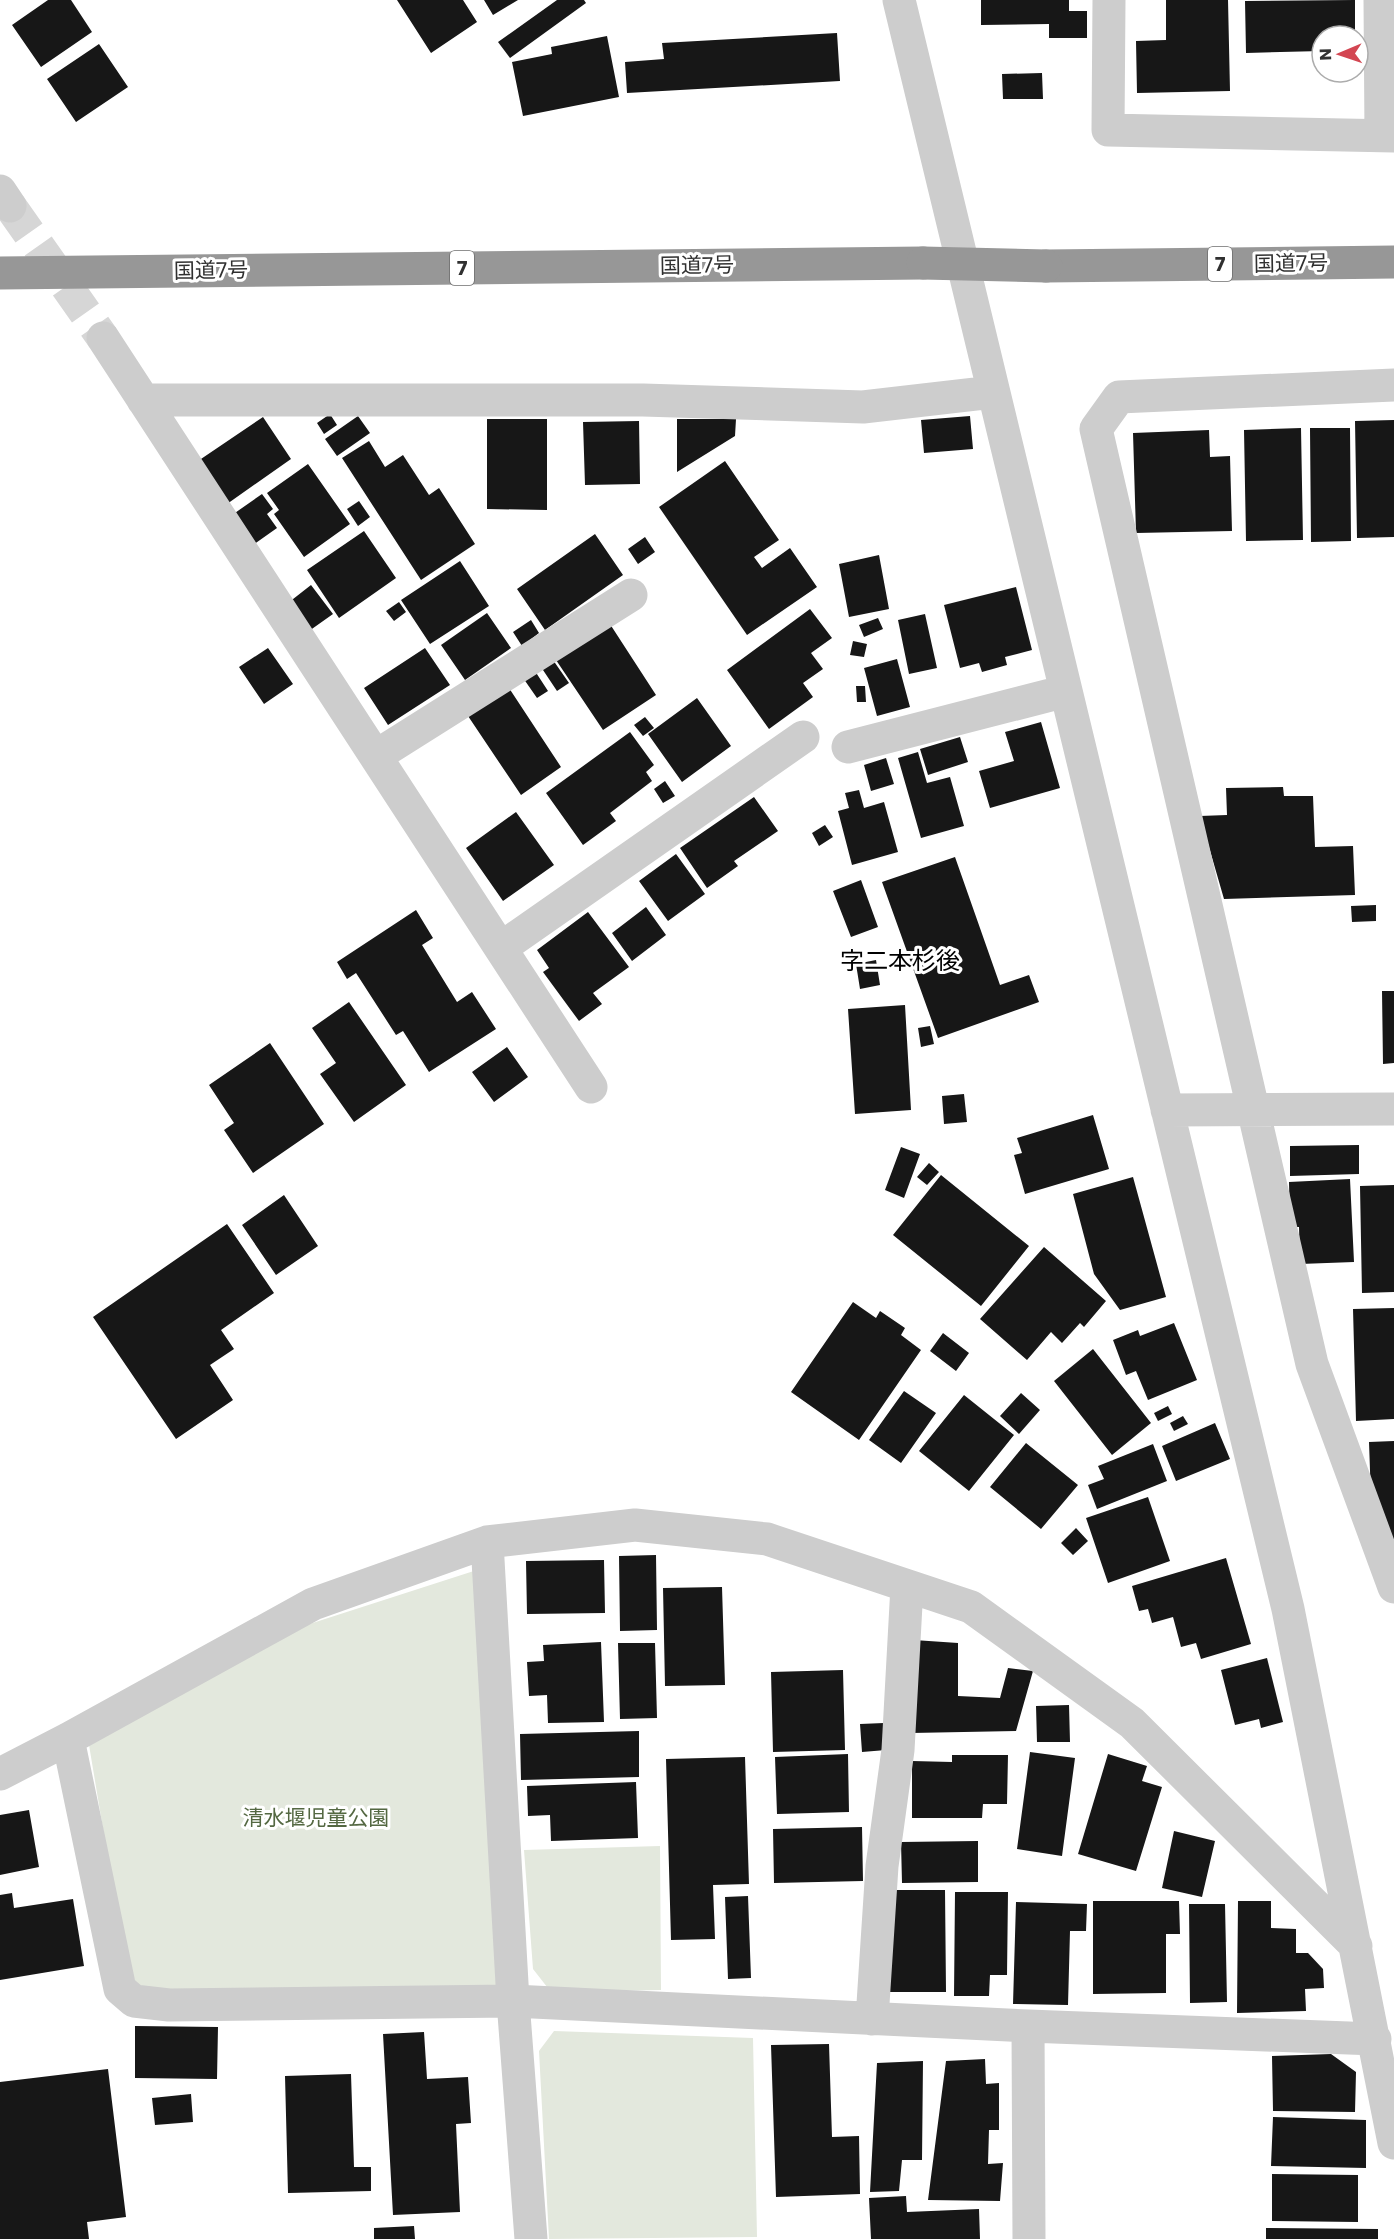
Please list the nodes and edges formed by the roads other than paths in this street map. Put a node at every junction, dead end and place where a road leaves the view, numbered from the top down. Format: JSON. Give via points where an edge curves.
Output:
{"nodes":[{"id":1,"x":899,"y":0,"type":"edge"},
{"id":2,"x":1109,"y":0,"type":"edge"},
{"id":3,"x":1380,"y":0,"type":"edge"},
{"id":4,"x":1387,"y":135,"type":"edge"},
{"id":5,"x":1394,"y":262,"type":"edge"},
{"id":6,"x":0,"y":273,"type":"edge"},
{"id":7,"x":103,"y":338,"type":"tunnel mouth"},
{"id":8,"x":1394,"y":385,"type":"edge"},
{"id":9,"x":993,"y":392,"type":"junction"},
{"id":10,"x":143,"y":400,"type":"junction"},
{"id":11,"x":631,"y":595,"type":"dead end"},
{"id":12,"x":1066,"y":691,"type":"junction"},
{"id":13,"x":803,"y":737,"type":"dead end"},
{"id":14,"x":848,"y":747,"type":"dead end"},
{"id":15,"x":376,"y":756,"type":"junction"},
{"id":16,"x":501,"y":948,"type":"junction"},
{"id":17,"x":591,"y":1087,"type":"dead end"},
{"id":18,"x":1255,"y":1109,"type":"junction"},
{"id":19,"x":1394,"y":1109,"type":"edge"},
{"id":20,"x":1167,"y":1110,"type":"junction"},
{"id":21,"x":487,"y":1542,"type":"junction"},
{"id":22,"x":907,"y":1586,"type":"junction"},
{"id":23,"x":1394,"y":1587,"type":"edge"},
{"id":24,"x":68,"y":1739,"type":"junction"},
{"id":25,"x":0,"y":1774,"type":"edge"},
{"id":26,"x":1356,"y":1946,"type":"junction"},
{"id":27,"x":513,"y":2001,"type":"junction"},
{"id":28,"x":872,"y":2019,"type":"junction"},
{"id":29,"x":1028,"y":2026,"type":"junction"},
{"id":30,"x":1375,"y":2039,"type":"junction"},
{"id":31,"x":1394,"y":2143,"type":"edge"},
{"id":32,"x":531,"y":2239,"type":"edge"},
{"id":33,"x":1029,"y":2239,"type":"edge"}],
"edges":[{"from":1,"to":9,"type":"street"},
{"from":2,"to":4,"type":"street","via":[[1108,130]]},
{"from":3,"to":4,"type":"street"},
{"from":5,"to":6,"type":"highway","name":"国道7号","number":"7","bridge":true},
{"from":7,"to":10,"type":"street"},
{"from":8,"to":18,"type":"street","via":[[1119,397],[1096,429]]},
{"from":9,"to":10,"type":"street","via":[[863,407],[643,400]]},
{"from":9,"to":12,"type":"street"},
{"from":10,"to":15,"type":"street"},
{"from":11,"to":15,"type":"street"},
{"from":12,"to":14,"type":"street"},
{"from":12,"to":20,"type":"street"},
{"from":13,"to":16,"type":"street"},
{"from":15,"to":16,"type":"street"},
{"from":16,"to":17,"type":"street"},
{"from":18,"to":19,"type":"street"},
{"from":18,"to":20,"type":"street"},
{"from":18,"to":23,"type":"street","via":[[1312,1364]]},
{"from":20,"to":26,"type":"street","via":[[1288,1609]]},
{"from":21,"to":22,"type":"street","via":[[635,1525],[767,1539]]},
{"from":21,"to":24,"type":"street","via":[[313,1604]]},
{"from":21,"to":27,"type":"street"},
{"from":22,"to":26,"type":"street","via":[[971,1607],[1132,1723]]},
{"from":22,"to":28,"type":"street","via":[[898,1750],[882,1866]]},
{"from":24,"to":25,"type":"street"},
{"from":24,"to":27,"type":"street","via":[[120,1989],[134,2001],[169,2005]]},
{"from":26,"to":30,"type":"street"},
{"from":27,"to":28,"type":"street"},
{"from":27,"to":32,"type":"street"},
{"from":28,"to":29,"type":"street"},
{"from":29,"to":30,"type":"street"},
{"from":29,"to":33,"type":"street"},
{"from":30,"to":31,"type":"street"}]}
